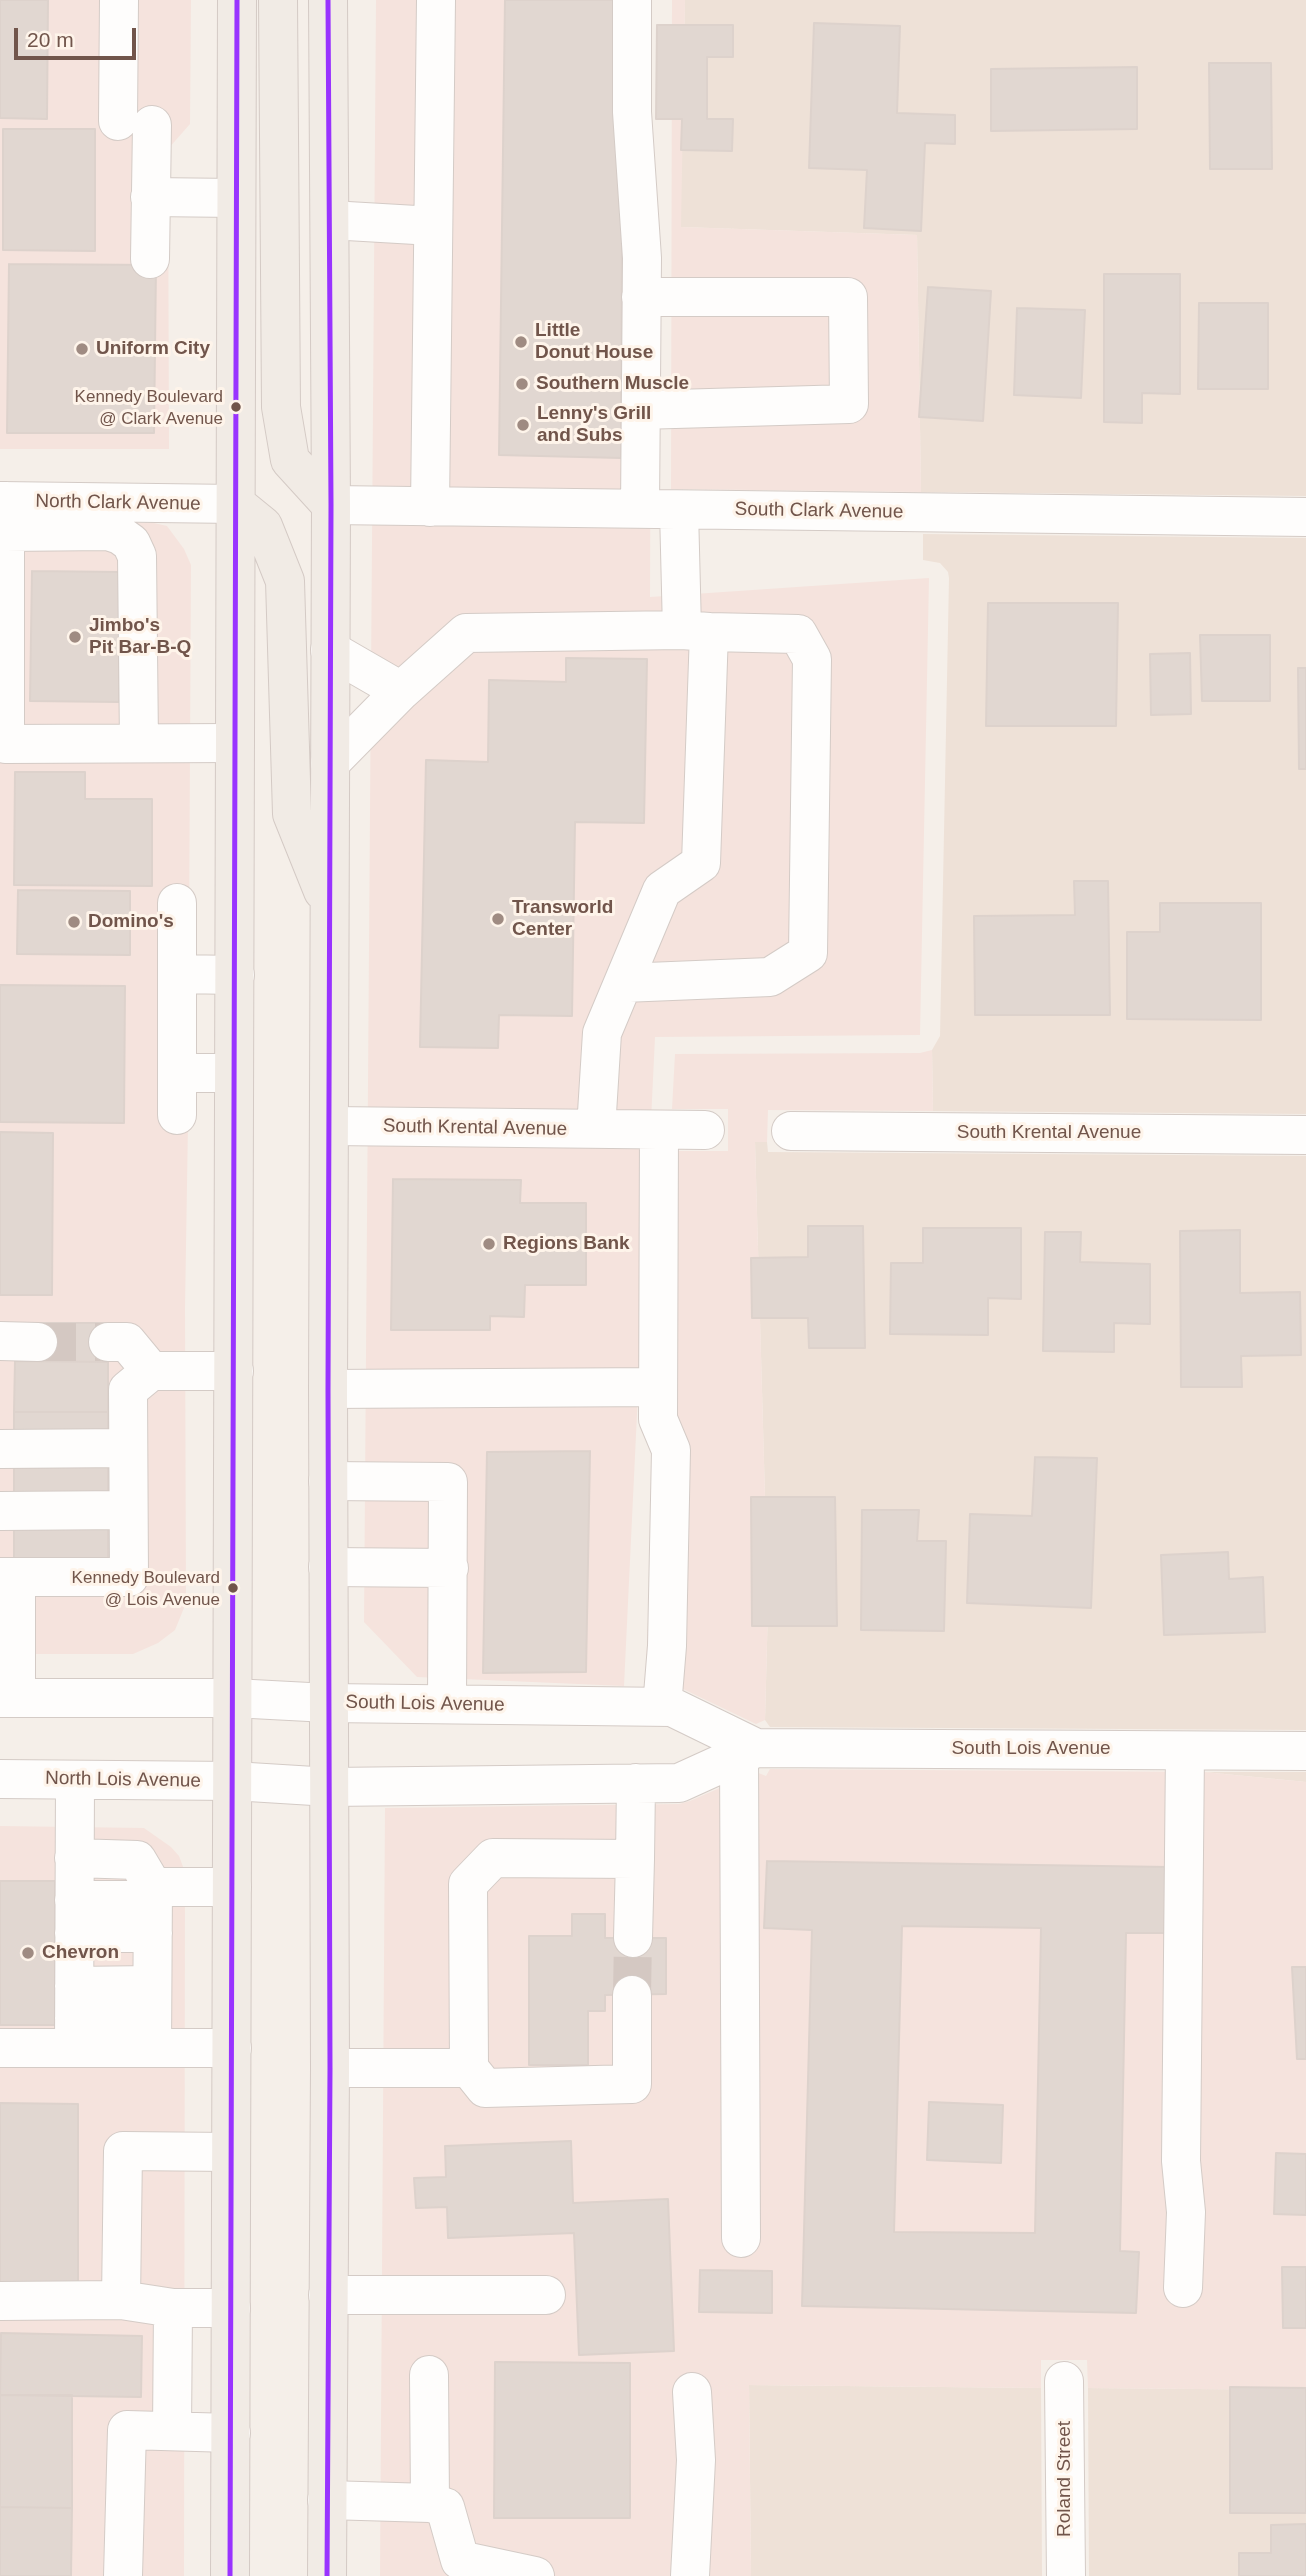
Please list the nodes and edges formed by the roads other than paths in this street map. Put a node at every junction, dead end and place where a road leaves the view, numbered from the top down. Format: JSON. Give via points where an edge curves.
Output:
{"nodes":[{"id":1,"x":119,"y":0,"type":"edge"},
{"id":2,"x":237,"y":0,"type":"edge"},
{"id":3,"x":278,"y":0,"type":"edge"},
{"id":4,"x":328,"y":0,"type":"edge"},
{"id":5,"x":436,"y":0,"type":"edge"},
{"id":6,"x":632,"y":0,"type":"edge"},
{"id":7,"x":150,"y":197,"type":"junction"},
{"id":8,"x":236,"y":198,"type":"junction"},
{"id":9,"x":330,"y":220,"type":"junction"},
{"id":10,"x":433,"y":226,"type":"junction"},
{"id":11,"x":150,"y":259,"type":"dead end"},
{"id":12,"x":641,"y":297,"type":"junction"},
{"id":13,"x":640,"y":410,"type":"junction"},
{"id":14,"x":236,"y":504,"type":"junction"},
{"id":15,"x":331,"y":505,"type":"junction"},
{"id":16,"x":430,"y":507,"type":"junction"},
{"id":17,"x":640,"y":509,"type":"junction"},
{"id":18,"x":679,"y":510,"type":"junction"},
{"id":19,"x":3,"y":511,"type":"edge"},
{"id":20,"x":1306,"y":517,"type":"edge"},
{"id":21,"x":696,"y":631,"type":"junction"},
{"id":22,"x":330,"y":650,"type":"junction"},
{"id":23,"x":401,"y":691,"type":"junction"},
{"id":24,"x":235,"y":743,"type":"junction"},
{"id":25,"x":139,"y":744,"type":"junction"},
{"id":26,"x":330,"y":763,"type":"junction"},
{"id":27,"x":177,"y":903,"type":"dead end"},
{"id":28,"x":330,"y":907,"type":"junction"},
{"id":29,"x":177,"y":974,"type":"junction"},
{"id":30,"x":235,"y":975,"type":"junction"},
{"id":31,"x":623,"y":983,"type":"junction"},
{"id":32,"x":177,"y":1073,"type":"junction"},
{"id":33,"x":234,"y":1073,"type":"junction"},
{"id":34,"x":177,"y":1115,"type":"dead end"},
{"id":35,"x":330,"y":1126,"type":"junction"},
{"id":36,"x":596,"y":1129,"type":"junction"},
{"id":37,"x":659,"y":1130,"type":"junction"},
{"id":38,"x":705,"y":1130,"type":"dead end"},
{"id":39,"x":792,"y":1131,"type":"dead end"},
{"id":40,"x":1306,"y":1135,"type":"edge"},
{"id":41,"x":0,"y":1341,"type":"edge"},
{"id":42,"x":38,"y":1342,"type":"tunnel mouth"},
{"id":43,"x":108,"y":1342,"type":"tunnel mouth"},
{"id":44,"x":151,"y":1371,"type":"junction"},
{"id":45,"x":233,"y":1371,"type":"junction"},
{"id":46,"x":658,"y":1387,"type":"junction"},
{"id":47,"x":328,"y":1389,"type":"junction"},
{"id":48,"x":128,"y":1448,"type":"junction"},
{"id":49,"x":0,"y":1449,"type":"edge"},
{"id":50,"x":328,"y":1481,"type":"junction"},
{"id":51,"x":128,"y":1510,"type":"junction"},
{"id":52,"x":0,"y":1511,"type":"edge"},
{"id":53,"x":328,"y":1567,"type":"junction"},
{"id":54,"x":449,"y":1568,"type":"junction"},
{"id":55,"x":8,"y":1577,"type":"edge"},
{"id":56,"x":8,"y":1698,"type":"edge"},
{"id":57,"x":233,"y":1698,"type":"junction"},
{"id":58,"x":328,"y":1703,"type":"junction"},
{"id":59,"x":447,"y":1704,"type":"junction"},
{"id":60,"x":662,"y":1707,"type":"junction"},
{"id":61,"x":1185,"y":1751,"type":"junction"},
{"id":62,"x":1306,"y":1751,"type":"edge"},
{"id":63,"x":747,"y":1752,"type":"junction"},
{"id":64,"x":0,"y":1779,"type":"edge"},
{"id":65,"x":75,"y":1780,"type":"junction"},
{"id":66,"x":233,"y":1781,"type":"junction"},
{"id":67,"x":636,"y":1783,"type":"junction"},
{"id":68,"x":330,"y":1787,"type":"junction"},
{"id":69,"x":74,"y":1858,"type":"junction"},
{"id":70,"x":635,"y":1859,"type":"junction"},
{"id":71,"x":232,"y":1886,"type":"junction"},
{"id":72,"x":153,"y":1907,"type":"junction"},
{"id":73,"x":74,"y":1917,"type":"junction"},
{"id":74,"x":633,"y":1938,"type":"tunnel mouth"},
{"id":75,"x":632,"y":1995,"type":"tunnel mouth"},
{"id":76,"x":74,"y":2017,"type":"junction"},
{"id":77,"x":152,"y":2017,"type":"junction"},
{"id":78,"x":0,"y":2048,"type":"edge"},
{"id":79,"x":232,"y":2048,"type":"junction"},
{"id":80,"x":330,"y":2068,"type":"junction"},
{"id":81,"x":469,"y":2068,"type":"junction"},
{"id":82,"x":232,"y":2152,"type":"junction"},
{"id":83,"x":741,"y":2238,"type":"dead end"},
{"id":84,"x":1184,"y":2288,"type":"dead end"},
{"id":85,"x":328,"y":2295,"type":"junction"},
{"id":86,"x":546,"y":2295,"type":"dead end"},
{"id":87,"x":121,"y":2300,"type":"junction"},
{"id":88,"x":0,"y":2301,"type":"edge"},
{"id":89,"x":173,"y":2308,"type":"junction"},
{"id":90,"x":231,"y":2308,"type":"junction"},
{"id":91,"x":429,"y":2375,"type":"dead end"},
{"id":92,"x":1064,"y":2381,"type":"dead end"},
{"id":93,"x":692,"y":2392,"type":"dead end"},
{"id":94,"x":172,"y":2431,"type":"junction"},
{"id":95,"x":231,"y":2432,"type":"junction"},
{"id":96,"x":327,"y":2500,"type":"junction"},
{"id":97,"x":430,"y":2504,"type":"junction"},
{"id":98,"x":123,"y":2576,"type":"edge"},
{"id":99,"x":230,"y":2576,"type":"edge"},
{"id":100,"x":327,"y":2576,"type":"edge"},
{"id":101,"x":535,"y":2576,"type":"edge"},
{"id":102,"x":690,"y":2576,"type":"edge"},
{"id":103,"x":1066,"y":2576,"type":"edge"}],
"edges":[{"from":1,"to":7,"type":"street"},
{"from":2,"to":8,"type":"main road"},
{"from":3,"to":15,"type":"main road","via":[[281,407],[290,460]]},
{"from":4,"to":9,"type":"main road"},
{"from":5,"to":10,"type":"street"},
{"from":6,"to":12,"type":"street"},
{"from":7,"to":8,"type":"street"},
{"from":7,"to":11,"type":"street"},
{"from":8,"to":14,"type":"main road"},
{"from":9,"to":10,"type":"street"},
{"from":9,"to":15,"type":"main road"},
{"from":10,"to":16,"type":"street"},
{"from":12,"to":13,"type":"street"},
{"from":12,"to":13,"type":"street","via":[[848,297],[849,404]]},
{"from":13,"to":17,"type":"street"},
{"from":14,"to":19,"type":"street","name":"North Clark Avenue"},
{"from":14,"to":24,"type":"main road"},
{"from":14,"to":28,"type":"main road","via":[[263,526],[285,581],[292,814]]},
{"from":15,"to":16,"type":"street","name":"South Clark Avenue"},
{"from":15,"to":22,"type":"main road"},
{"from":16,"to":17,"type":"street","name":"South Clark Avenue"},
{"from":17,"to":18,"type":"street","name":"South Clark Avenue"},
{"from":18,"to":20,"type":"street","name":"South Clark Avenue"},
{"from":18,"to":21,"type":"street"},
{"from":19,"to":25,"type":"street","via":[[108,531],[131,543],[137,556]]},
{"from":19,"to":25,"type":"street","via":[[5,744]]},
{"from":21,"to":23,"type":"street","via":[[466,633]]},
{"from":21,"to":31,"type":"street","via":[[701,863],[662,890]]},
{"from":21,"to":31,"type":"street","via":[[798,634],[812,659],[808,953],[770,977]]},
{"from":22,"to":23,"type":"street"},
{"from":22,"to":26,"type":"main road"},
{"from":23,"to":26,"type":"street"},
{"from":24,"to":25,"type":"street"},
{"from":24,"to":30,"type":"main road"},
{"from":26,"to":28,"type":"main road"},
{"from":27,"to":29,"type":"street"},
{"from":28,"to":35,"type":"main road"},
{"from":29,"to":30,"type":"street"},
{"from":29,"to":32,"type":"street"},
{"from":30,"to":33,"type":"main road"},
{"from":31,"to":36,"type":"street","via":[[602,1033]]},
{"from":32,"to":33,"type":"street"},
{"from":32,"to":34,"type":"street"},
{"from":33,"to":45,"type":"main road"},
{"from":35,"to":36,"type":"street","name":"South Krental Avenue"},
{"from":35,"to":47,"type":"main road"},
{"from":36,"to":37,"type":"street","name":"South Krental Avenue"},
{"from":37,"to":38,"type":"street","name":"South Krental Avenue"},
{"from":37,"to":46,"type":"street"},
{"from":39,"to":40,"type":"street","name":"South Krental Avenue"},
{"from":41,"to":42,"type":"street"},
{"from":43,"to":44,"type":"street","via":[[127,1342]]},
{"from":44,"to":45,"type":"street"},
{"from":44,"to":48,"type":"street","via":[[128,1390]]},
{"from":45,"to":57,"type":"main road"},
{"from":46,"to":47,"type":"street"},
{"from":46,"to":60,"type":"street","via":[[658,1419],[671,1450]]},
{"from":47,"to":50,"type":"main road"},
{"from":48,"to":49,"type":"street"},
{"from":48,"to":51,"type":"street"},
{"from":50,"to":53,"type":"main road"},
{"from":50,"to":54,"type":"street","via":[[448,1482]]},
{"from":51,"to":52,"type":"street"},
{"from":51,"to":55,"type":"street","via":[[129,1577]]},
{"from":53,"to":54,"type":"street"},
{"from":53,"to":58,"type":"main road"},
{"from":54,"to":59,"type":"street"},
{"from":55,"to":56,"type":"street"},
{"from":56,"to":57,"type":"street","name":"South Lois Avenue"},
{"from":57,"to":58,"type":"street","name":"South Lois Avenue"},
{"from":57,"to":66,"type":"main road"},
{"from":58,"to":59,"type":"street","name":"South Lois Avenue"},
{"from":58,"to":68,"type":"main road"},
{"from":59,"to":60,"type":"street","name":"South Lois Avenue"},
{"from":60,"to":63,"type":"street","name":"South Lois Avenue","via":[[672,1707]]},
{"from":61,"to":62,"type":"street","name":"South Lois Avenue"},
{"from":61,"to":63,"type":"street","name":"South Lois Avenue"},
{"from":61,"to":84,"type":"street"},
{"from":63,"to":67,"type":"street","name":"South Lois Avenue","via":[[679,1783]]},
{"from":63,"to":83,"type":"street"},
{"from":64,"to":65,"type":"street","name":"North Lois Avenue"},
{"from":65,"to":66,"type":"street","name":"North Lois Avenue"},
{"from":65,"to":69,"type":"street"},
{"from":66,"to":68,"type":"street","name":"North Lois Avenue"},
{"from":66,"to":71,"type":"main road"},
{"from":67,"to":68,"type":"street","name":"South Lois Avenue"},
{"from":67,"to":70,"type":"street"},
{"from":68,"to":80,"type":"main road"},
{"from":69,"to":72,"type":"street","via":[[137,1860]]},
{"from":69,"to":73,"type":"street"},
{"from":70,"to":74,"type":"street"},
{"from":70,"to":81,"type":"street","via":[[493,1858],[468,1884]]},
{"from":71,"to":72,"type":"street"},
{"from":71,"to":79,"type":"main road"},
{"from":72,"to":73,"type":"street"},
{"from":72,"to":77,"type":"street"},
{"from":73,"to":76,"type":"street"},
{"from":75,"to":81,"type":"street","via":[[632,2084],[485,2088]]},
{"from":76,"to":77,"type":"street"},
{"from":76,"to":77,"type":"street"},
{"from":76,"to":78,"type":"street"},
{"from":77,"to":79,"type":"street"},
{"from":79,"to":82,"type":"main road"},
{"from":80,"to":81,"type":"street"},
{"from":80,"to":85,"type":"main road"},
{"from":82,"to":87,"type":"street","via":[[123,2151]]},
{"from":82,"to":90,"type":"main road"},
{"from":85,"to":86,"type":"street"},
{"from":85,"to":96,"type":"main road"},
{"from":87,"to":88,"type":"street"},
{"from":87,"to":89,"type":"street"},
{"from":89,"to":90,"type":"street"},
{"from":89,"to":94,"type":"street"},
{"from":90,"to":95,"type":"main road"},
{"from":91,"to":97,"type":"street"},
{"from":92,"to":103,"type":"street","name":"Roland Street"},
{"from":93,"to":102,"type":"street","via":[[696,2460]]},
{"from":94,"to":95,"type":"street"},
{"from":94,"to":98,"type":"street","via":[[127,2430]]},
{"from":95,"to":99,"type":"main road"},
{"from":96,"to":97,"type":"street"},
{"from":96,"to":100,"type":"main road"},
{"from":97,"to":101,"type":"street","via":[[445,2507],[460,2560]]}]}
